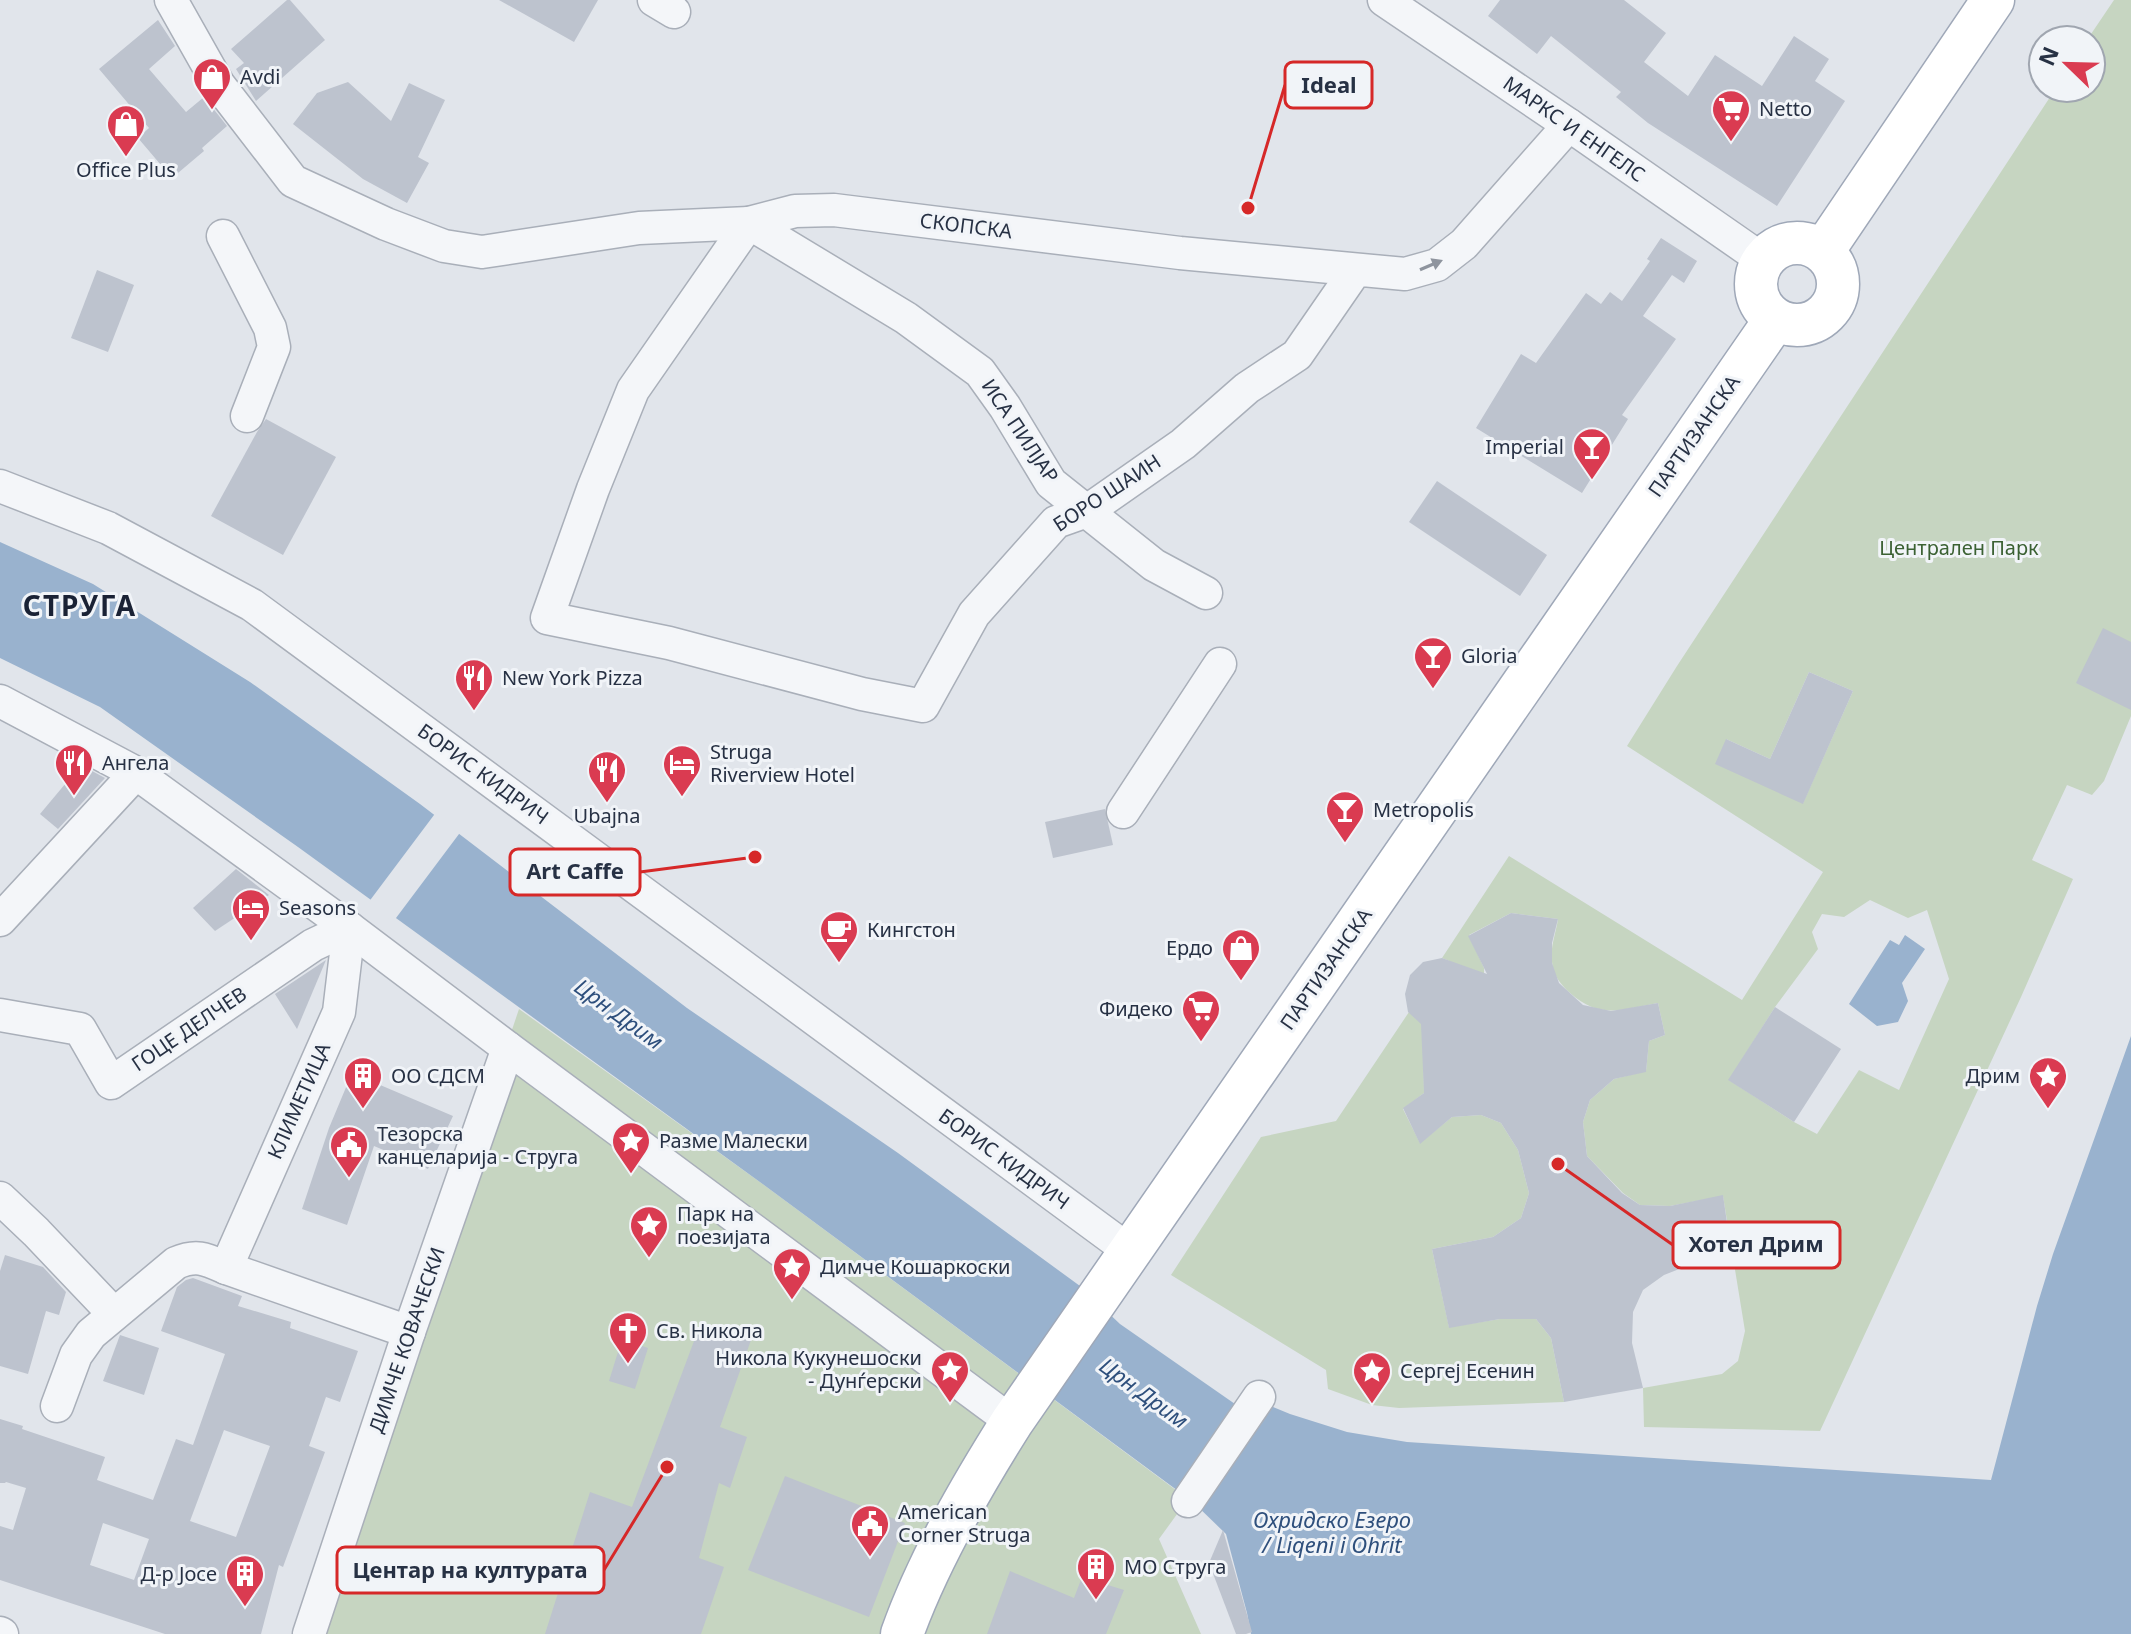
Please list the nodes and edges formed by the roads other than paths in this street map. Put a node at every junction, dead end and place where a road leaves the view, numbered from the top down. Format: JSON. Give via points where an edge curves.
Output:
{"nodes":[{"id":1,"x":171,"y":0,"type":"edge"},
{"id":2,"x":1384,"y":0,"type":"edge"},
{"id":3,"x":1993,"y":0,"type":"edge"},
{"id":4,"x":1569,"y":125,"type":"junction"},
{"id":5,"x":749,"y":223,"type":"junction"},
{"id":6,"x":223,"y":236,"type":"dead end"},
{"id":7,"x":1823,"y":251,"type":"junction"},
{"id":8,"x":1763,"y":260,"type":"junction"},
{"id":9,"x":1355,"y":271,"type":"junction"},
{"id":10,"x":1775,"y":320,"type":"junction"},
{"id":11,"x":247,"y":416,"type":"dead end"},
{"id":12,"x":0,"y":486,"type":"edge"},
{"id":13,"x":1087,"y":511,"type":"junction"},
{"id":14,"x":1206,"y":593,"type":"dead end"},
{"id":15,"x":1220,"y":664,"type":"dead end"},
{"id":16,"x":0,"y":701,"type":"edge"},
{"id":17,"x":136,"y":773,"type":"junction"},
{"id":18,"x":1123,"y":812,"type":"dead end"},
{"id":19,"x":0,"y":920,"type":"edge"},
{"id":20,"x":349,"y":928,"type":"junction"},
{"id":21,"x":0,"y":1015,"type":"edge"},
{"id":22,"x":508,"y":1048,"type":"junction"},
{"id":23,"x":0,"y":1198,"type":"edge"},
{"id":24,"x":1125,"y":1260,"type":"junction"},
{"id":25,"x":226,"y":1268,"type":"junction"},
{"id":26,"x":114,"y":1314,"type":"junction"},
{"id":27,"x":409,"y":1332,"type":"junction"},
{"id":28,"x":1259,"y":1397,"type":"dead end"},
{"id":29,"x":57,"y":1406,"type":"dead end"},
{"id":30,"x":1012,"y":1422,"type":"junction"},
{"id":31,"x":1188,"y":1501,"type":"dead end"},
{"id":32,"x":309,"y":1634,"type":"edge"},
{"id":33,"x":902,"y":1634,"type":"edge"}],
"edges":[{"from":1,"to":5,"type":"street","name":"СКОПСКА","via":[[219,85],[293,181],[386,224],[444,246],[482,252],[639,228]]},
{"from":2,"to":4,"type":"street","name":"МАРКС И ЕНГЕЛС"},
{"from":3,"to":7,"type":"main road"},
{"from":4,"to":8,"type":"street","name":"МАРКС И ЕНГЕЛС"},
{"from":9,"to":4,"type":"street","name":"СКОПСКА","one_way":true,"via":[[1405,274],[1437,265],[1464,244]]},
{"from":5,"to":9,"type":"street","name":"СКОПСКА","via":[[795,211],[834,210]]},
{"from":5,"to":13,"type":"street","name":"ИСА ПИЛЈАР","via":[[906,318],[980,372],[1051,483]]},
{"from":5,"to":13,"type":"street","name":"БОРО ШАИН","via":[[633,390],[547,618],[923,706],[974,614],[1056,522]]},
{"from":6,"to":11,"type":"street","via":[[270,328],[274,347]]},
{"from":7,"to":8,"type":"main road","via":[[1810,244],[1783,244]]},
{"from":7,"to":10,"type":"main road","via":[[1832,261],[1838,288],[1827,313],[1802,325]]},
{"from":8,"to":10,"type":"main road","via":[[1755,286],[1765,311]]},
{"from":9,"to":13,"type":"street","name":"БОРО ШАИН","via":[[1297,355]]},
{"from":10,"to":24,"type":"main road","name":"ПАРТИЗАНСКА"},
{"from":12,"to":24,"type":"street","name":"БОРИС КИДРИЧ","via":[[108,528],[252,605]]},
{"from":13,"to":14,"type":"street","name":"ИСА ПИЛЈАР","via":[[1154,565]]},
{"from":15,"to":18,"type":"street"},
{"from":16,"to":17,"type":"street"},
{"from":17,"to":19,"type":"street"},
{"from":17,"to":20,"type":"street"},
{"from":20,"to":21,"type":"street","name":"ГОЦЕ ДЕЛЧЕВ","via":[[313,945],[111,1083],[80,1029]]},
{"from":20,"to":22,"type":"street"},
{"from":20,"to":25,"type":"street","name":"КЛИМЕТИЦА","via":[[339,1012]]},
{"from":22,"to":27,"type":"street","name":"ДИМЧЕ КОВАЧЕСКИ"},
{"from":22,"to":30,"type":"street"},
{"from":23,"to":26,"type":"street"},
{"from":24,"to":30,"type":"main road","name":"ПАРТИЗАНСКА"},
{"from":25,"to":26,"type":"street","via":[[204,1258],[188,1258]]},
{"from":25,"to":27,"type":"street"},
{"from":26,"to":29,"type":"street","via":[[76,1355]]},
{"from":27,"to":32,"type":"street","name":"ДИМЧЕ КОВАЧЕСКИ"},
{"from":28,"to":31,"type":"street"},
{"from":30,"to":33,"type":"main road","name":"ПАРТИЗАНСКА","via":[[964,1503]]}]}
